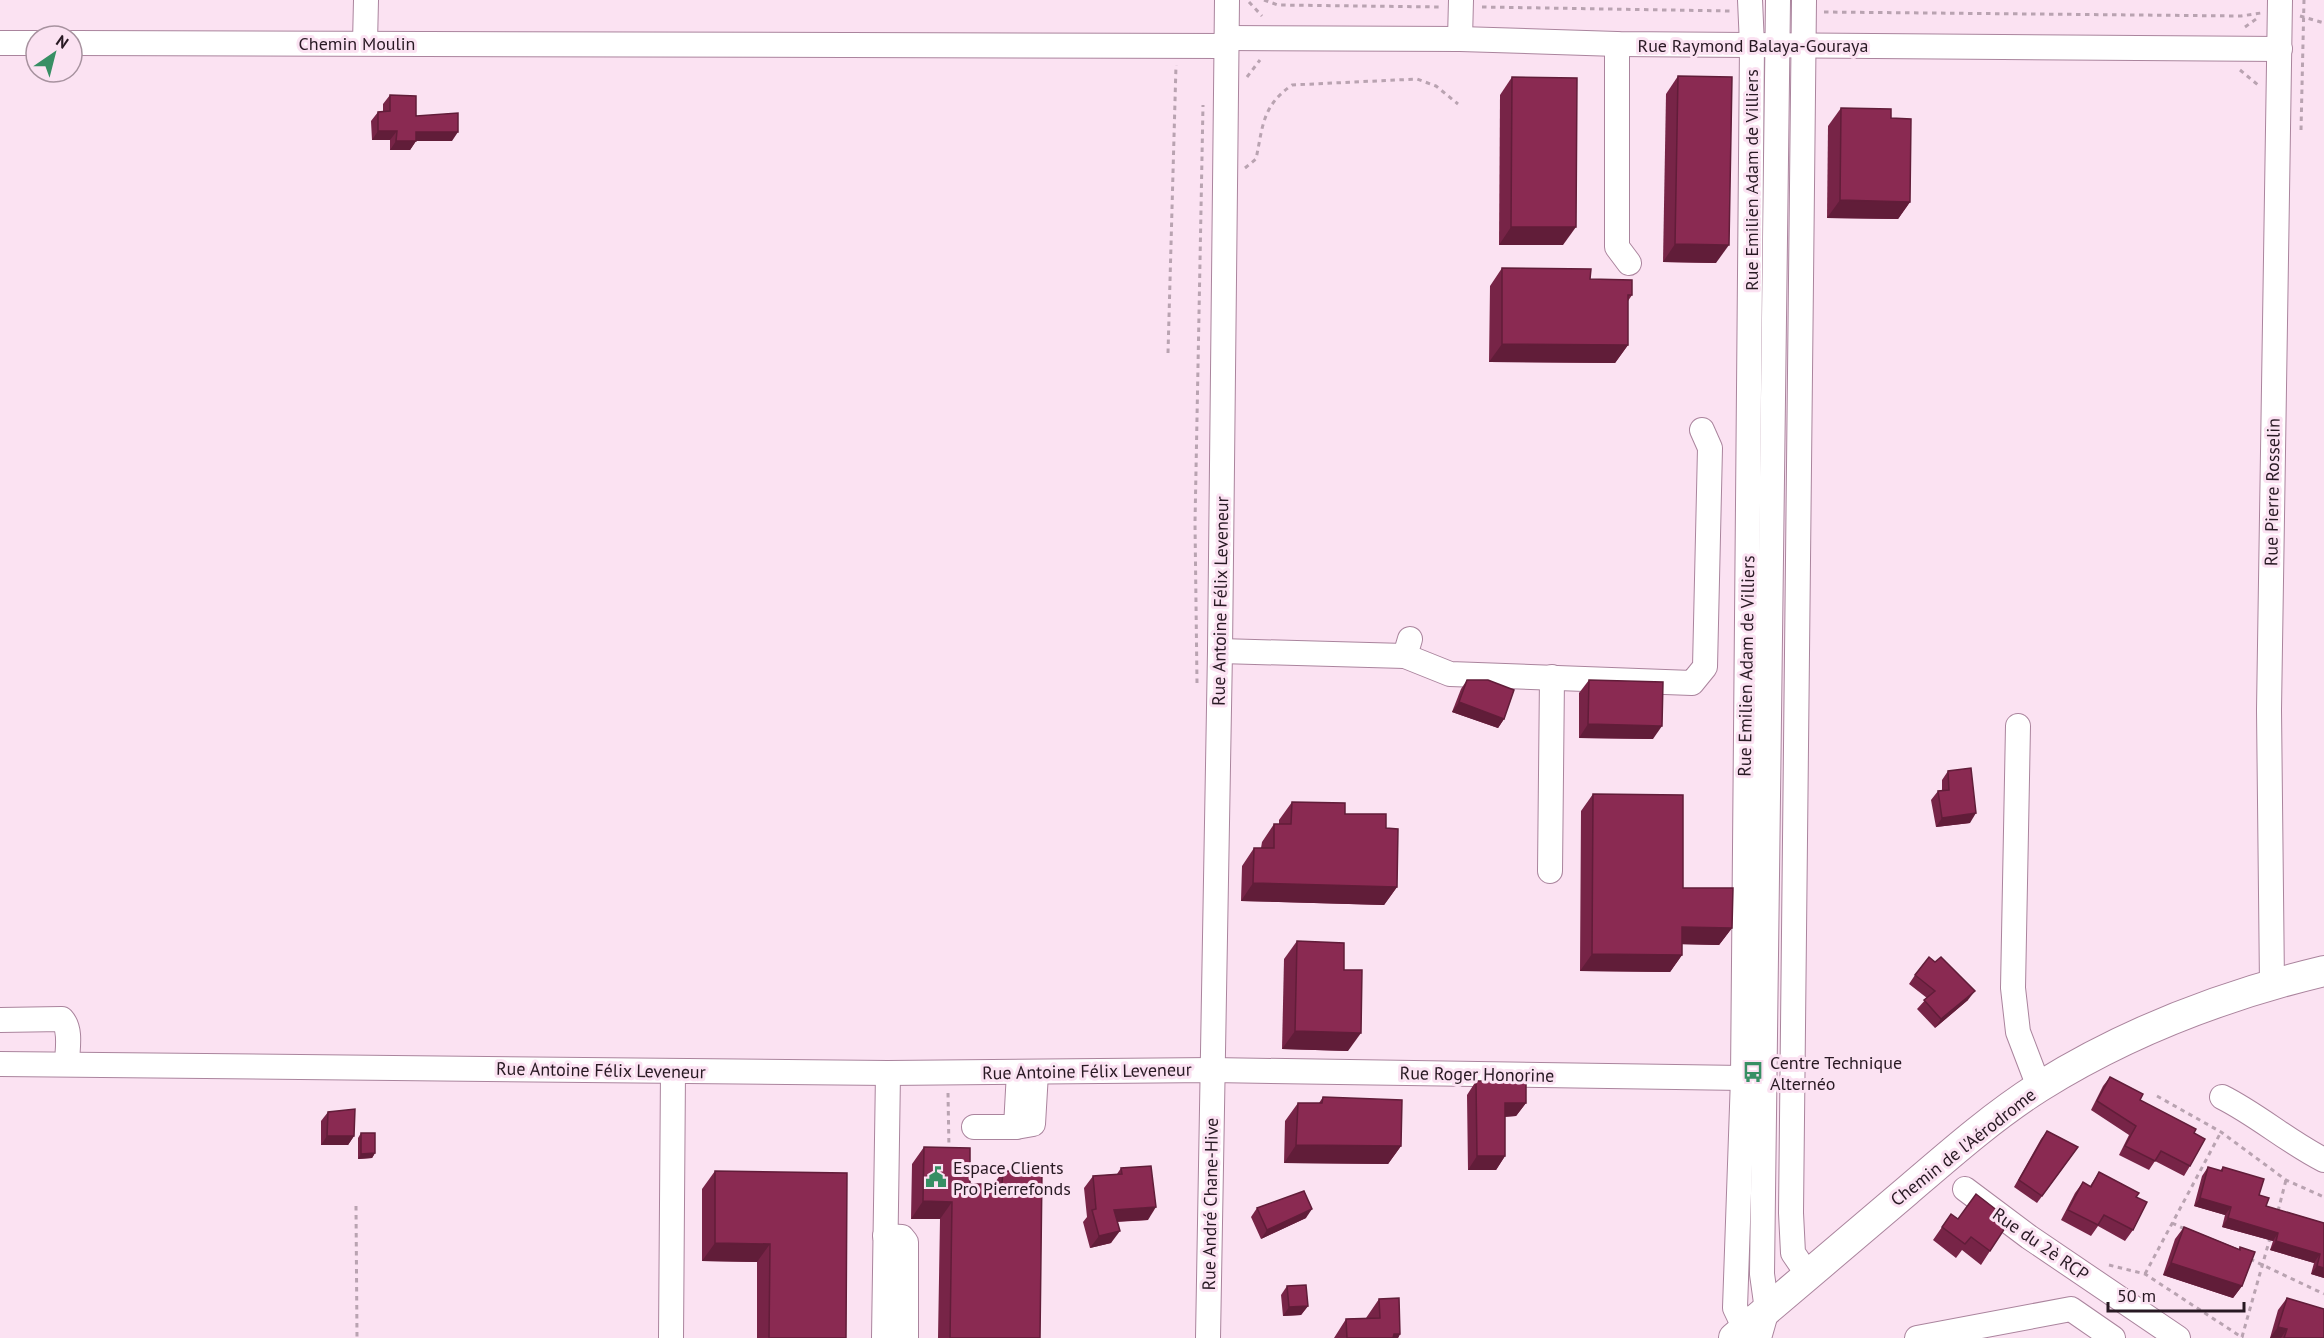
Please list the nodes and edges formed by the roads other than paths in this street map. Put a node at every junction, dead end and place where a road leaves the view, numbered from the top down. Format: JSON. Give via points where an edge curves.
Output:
{"nodes":[{"id":1,"x":366,"y":0,"type":"edge"},
{"id":2,"x":1227,"y":0,"type":"edge"},
{"id":3,"x":1461,"y":0,"type":"edge"},
{"id":4,"x":1750,"y":0,"type":"edge"},
{"id":5,"x":1778,"y":0,"type":"edge"},
{"id":6,"x":1804,"y":0,"type":"edge"},
{"id":7,"x":2280,"y":0,"type":"edge"},
{"id":8,"x":1460,"y":39,"type":"junction"},
{"id":9,"x":1226,"y":42,"type":"junction"},
{"id":10,"x":0,"y":43,"type":"edge"},
{"id":11,"x":24,"y":43,"type":"edge"},
{"id":12,"x":84,"y":43,"type":"edge"},
{"id":13,"x":365,"y":43,"type":"junction"},
{"id":14,"x":1617,"y":44,"type":"junction"},
{"id":15,"x":1804,"y":44,"type":"junction"},
{"id":16,"x":1177,"y":45,"type":"joint"},
{"id":17,"x":1752,"y":45,"type":"junction"},
{"id":18,"x":1777,"y":45,"type":"junction"},
{"id":19,"x":2280,"y":49,"type":"junction"},
{"id":20,"x":1629,"y":263,"type":"dead end"},
{"id":21,"x":1701,"y":430,"type":"dead end"},
{"id":22,"x":1220,"y":651,"type":"junction"},
{"id":23,"x":1552,"y":677,"type":"junction"},
{"id":24,"x":2018,"y":726,"type":"dead end"},
{"id":25,"x":1550,"y":871,"type":"dead end"},
{"id":26,"x":2324,"y":971,"type":"edge"},
{"id":27,"x":2272,"y":984,"type":"junction"},
{"id":28,"x":0,"y":1020,"type":"edge"},
{"id":29,"x":0,"y":1064,"type":"edge"},
{"id":30,"x":67,"y":1064,"type":"junction"},
{"id":31,"x":1212,"y":1070,"type":"junction"},
{"id":32,"x":673,"y":1071,"type":"junction"},
{"id":33,"x":1027,"y":1072,"type":"junction"},
{"id":34,"x":888,"y":1073,"type":"junction"},
{"id":35,"x":1743,"y":1078,"type":"junction"},
{"id":36,"x":2039,"y":1087,"type":"junction"},
{"id":37,"x":2222,"y":1097,"type":"dead end"},
{"id":38,"x":974,"y":1126,"type":"dead end"},
{"id":39,"x":2324,"y":1160,"type":"edge"},
{"id":40,"x":1965,"y":1189,"type":"dead end"},
{"id":41,"x":1764,"y":1227,"type":"junction"},
{"id":42,"x":885,"y":1236,"type":"junction"},
{"id":43,"x":1800,"y":1264,"type":"junction"},
{"id":44,"x":1751,"y":1329,"type":"edge"},
{"id":45,"x":671,"y":1338,"type":"edge"},
{"id":46,"x":884,"y":1338,"type":"edge"},
{"id":47,"x":906,"y":1338,"type":"edge"},
{"id":48,"x":1208,"y":1338,"type":"edge"},
{"id":49,"x":1917,"y":1338,"type":"edge"},
{"id":50,"x":2113,"y":1338,"type":"edge"},
{"id":51,"x":2178,"y":1338,"type":"edge"}],
"edges":[{"from":1,"to":13,"type":"street"},
{"from":2,"to":9,"type":"street","name":"Rue Antoine Félix Leveneur"},
{"from":3,"to":8,"type":"street"},
{"from":4,"to":17,"type":"street","name":"Rue Emilien Adam de Villiers"},
{"from":5,"to":18,"type":"street"},
{"from":6,"to":15,"type":"street"},
{"from":7,"to":19,"type":"street","name":"Rue Pierre Rosselin"},
{"from":8,"to":9,"type":"street","name":"Rue Raymond Balaya-Gouraya"},
{"from":8,"to":14,"type":"street","name":"Rue Raymond Balaya-Gouraya"},
{"from":9,"to":16,"type":"street","name":"Rue Raymond Balaya-Gouraya"},
{"from":9,"to":22,"type":"street","name":"Rue Antoine Félix Leveneur","via":[[1239,171]]},
{"from":10,"to":11,"type":"street"},
{"from":12,"to":13,"type":"street","name":"Chemin Moulin"},
{"from":13,"to":16,"type":"street","name":"Chemin Moulin"},
{"from":14,"to":17,"type":"street","name":"Rue Raymond Balaya-Gouraya"},
{"from":14,"to":20,"type":"street","via":[[1617,247]]},
{"from":15,"to":18,"type":"street","name":"Rue Raymond Balaya-Gouraya"},
{"from":15,"to":19,"type":"street","name":"Rue Raymond Balaya-Gouraya"},
{"from":15,"to":43,"type":"street","via":[[1792,1082]]},
{"from":17,"to":18,"type":"street","name":"Rue Raymond Balaya-Gouraya"},
{"from":17,"to":35,"type":"street","name":"Rue Emilien Adam de Villiers"},
{"from":18,"to":41,"type":"street"},
{"from":19,"to":27,"type":"street","name":"Rue Pierre Rosselin","via":[[2269,710]]},
{"from":21,"to":23,"type":"street","via":[[1710,448],[1705,667],[1692,683]]},
{"from":22,"to":23,"type":"street","via":[[1408,647],[1450,674]]},
{"from":22,"to":31,"type":"street","name":"Rue Antoine Félix Leveneur"},
{"from":23,"to":25,"type":"street"},
{"from":24,"to":36,"type":"street","via":[[2013,988],[2018,1032]]},
{"from":26,"to":27,"type":"main road","name":"Chemin de l'Aérodrome"},
{"from":27,"to":36,"type":"main road","name":"Chemin de l'Aérodrome","via":[[2172,1018]]},
{"from":28,"to":30,"type":"street","via":[[62,1019],[68,1036]]},
{"from":29,"to":30,"type":"street","name":"Rue Antoine Félix Leveneur"},
{"from":30,"to":32,"type":"street","name":"Rue Antoine Félix Leveneur"},
{"from":31,"to":33,"type":"street","name":"Rue Antoine Félix Leveneur"},
{"from":31,"to":35,"type":"street","name":"Rue Roger Honorine"},
{"from":31,"to":48,"type":"street","name":"Rue André Chane-Hive"},
{"from":32,"to":34,"type":"street","name":"Rue Antoine Félix Leveneur"},
{"from":32,"to":45,"type":"street"},
{"from":33,"to":34,"type":"street","name":"Rue Antoine Félix Leveneur"},
{"from":33,"to":38,"type":"street","via":[[1016,1127]]},
{"from":34,"to":42,"type":"street"},
{"from":35,"to":44,"type":"street","name":"Rue Emilien Adam de Villiers","via":[[1735,1308]]},
{"from":36,"to":43,"type":"main road","name":"Chemin de l'Aérodrome"},
{"from":37,"to":39,"type":"street"},
{"from":40,"to":51,"type":"street","name":"Rue du 2è RCP"},
{"from":41,"to":43,"type":"street"},
{"from":41,"to":44,"type":"street","via":[[1762,1274]]},
{"from":42,"to":46,"type":"street"},
{"from":42,"to":47,"type":"street","via":[[902,1237],[906,1242]]},
{"from":43,"to":44,"type":"main road","name":"Chemin de l'Aérodrome"},
{"from":49,"to":50,"type":"street","via":[[2071,1309]]}]}
